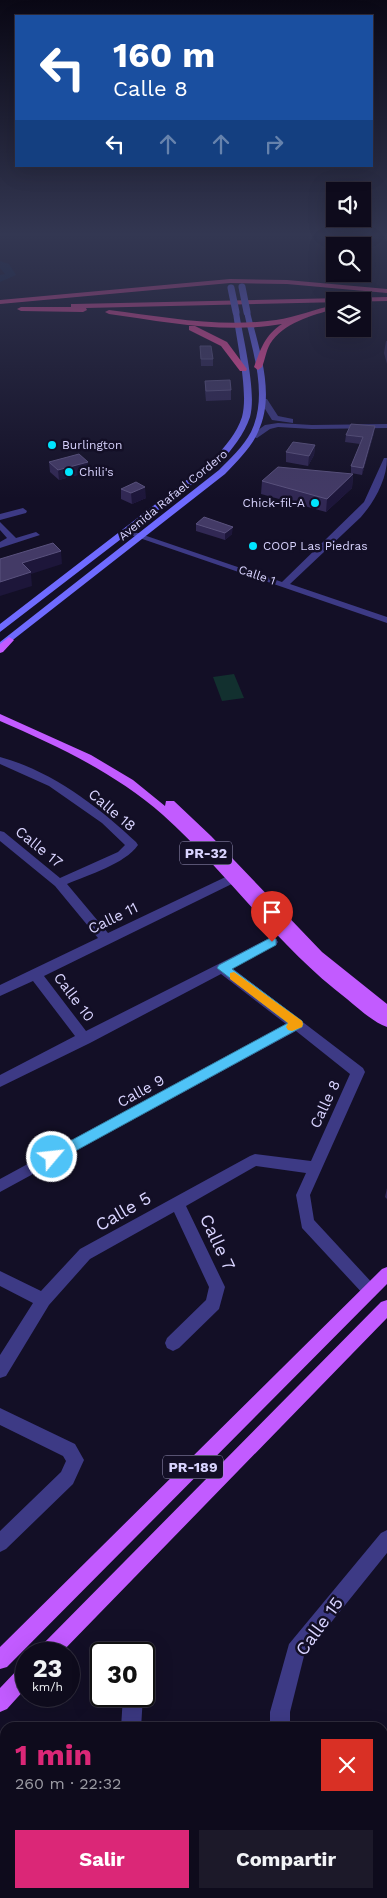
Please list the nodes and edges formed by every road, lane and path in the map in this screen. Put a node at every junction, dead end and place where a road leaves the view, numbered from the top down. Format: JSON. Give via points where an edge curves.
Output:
{"nodes":[{"id":1,"x":168,"y":322,"type":"edge"},
{"id":2,"x":171,"y":322,"type":"junction"},
{"id":3,"x":237,"y":322,"type":"edge"},
{"id":4,"x":248,"y":322,"type":"edge"},
{"id":5,"x":273,"y":322,"type":"edge"},
{"id":6,"x":294,"y":322,"type":"edge"},
{"id":7,"x":237,"y":325,"type":"junction"},
{"id":8,"x":249,"y":325,"type":"junction"},
{"id":9,"x":258,"y":367,"type":"junction"},
{"id":10,"x":243,"y":368,"type":"junction"},
{"id":11,"x":264,"y":401,"type":"junction"},
{"id":12,"x":329,"y":426,"type":"junction"},
{"id":13,"x":387,"y":426,"type":"edge"},
{"id":14,"x":254,"y":436,"type":"junction"},
{"id":15,"x":387,"y":460,"type":"edge"},
{"id":16,"x":22,"y":511,"type":"dead end"},
{"id":17,"x":0,"y":517,"type":"edge"},
{"id":18,"x":0,"y":525,"type":"edge"},
{"id":19,"x":126,"y":532,"type":"junction"},
{"id":20,"x":36,"y":535,"type":"dead end"},
{"id":21,"x":142,"y":536,"type":"junction"},
{"id":22,"x":10,"y":542,"type":"junction"},
{"id":23,"x":0,"y":545,"type":"edge"},
{"id":24,"x":284,"y":585,"type":"junction"},
{"id":25,"x":387,"y":620,"type":"edge"},
{"id":26,"x":0,"y":629,"type":"edge"},
{"id":27,"x":0,"y":648,"type":"edge"},
{"id":28,"x":0,"y":709,"type":"edge"},
{"id":29,"x":0,"y":717,"type":"edge"},
{"id":30,"x":0,"y":760,"type":"edge"},
{"id":31,"x":0,"y":835,"type":"edge"},
{"id":32,"x":235,"y":878,"type":"junction"},
{"id":33,"x":59,"y":883,"type":"junction"},
{"id":34,"x":106,"y":939,"type":"junction"},
{"id":35,"x":272,"y":942,"type":"dead end"},
{"id":36,"x":223,"y":968,"type":"junction"},
{"id":37,"x":36,"y":975,"type":"junction"},
{"id":38,"x":0,"y":991,"type":"edge"},
{"id":39,"x":387,"y":1011,"type":"edge"},
{"id":40,"x":387,"y":1022,"type":"edge"},
{"id":41,"x":298,"y":1024,"type":"junction"},
{"id":42,"x":85,"y":1039,"type":"junction"},
{"id":43,"x":0,"y":1081,"type":"edge"},
{"id":44,"x":314,"y":1168,"type":"junction"},
{"id":45,"x":0,"y":1186,"type":"edge"},
{"id":46,"x":177,"y":1202,"type":"junction"},
{"id":47,"x":387,"y":1274,"type":"edge"},
{"id":48,"x":0,"y":1278,"type":"edge"},
{"id":49,"x":370,"y":1291,"type":"junction"},
{"id":50,"x":43,"y":1300,"type":"junction"},
{"id":51,"x":387,"y":1307,"type":"edge"},
{"id":52,"x":173,"y":1343,"type":"dead end"},
{"id":53,"x":0,"y":1370,"type":"edge"},
{"id":54,"x":0,"y":1416,"type":"edge"},
{"id":55,"x":387,"y":1539,"type":"edge"},
{"id":56,"x":0,"y":1543,"type":"edge"},
{"id":57,"x":59,"y":1642,"type":"edge"},
{"id":58,"x":0,"y":1660,"type":"edge"},
{"id":59,"x":15,"y":1686,"type":"edge"},
{"id":60,"x":0,"y":1702,"type":"edge"},
{"id":61,"x":132,"y":1707,"type":"edge"},
{"id":62,"x":131,"y":1722,"type":"edge"},
{"id":63,"x":280,"y":1722,"type":"edge"}],
"edges":[{"from":1,"to":2,"type":"highway"},
{"from":2,"to":7,"type":"highway"},
{"from":2,"to":10,"type":"highway","via":[[214,337],[230,350]]},
{"from":3,"to":7,"type":"main road","name":"Avenida Rafael Cordero","bridge":true},
{"from":4,"to":8,"type":"main road","name":"Avenida Rafael Cordero","bridge":true},
{"from":5,"to":8,"type":"highway"},
{"from":6,"to":9,"type":"highway","via":[[268,342]]},
{"from":7,"to":8,"type":"highway"},
{"from":7,"to":10,"type":"main road","name":"Avenida Rafael Cordero"},
{"from":8,"to":9,"type":"main road","name":"Avenida Rafael Cordero"},
{"from":9,"to":11,"type":"main road","name":"Avenida Rafael Cordero"},
{"from":10,"to":19,"type":"main road","name":"Avenida Rafael Cordero","via":[[247,412],[234,441],[217,461]]},
{"from":11,"to":12,"type":"street","via":[[274,418]]},
{"from":11,"to":14,"type":"main road","name":"Avenida Rafael Cordero"},
{"from":12,"to":13,"type":"street"},
{"from":12,"to":14,"type":"street","via":[[312,427],[296,433],[288,426],[268,427]]},
{"from":14,"to":21,"type":"main road","name":"Avenida Rafael Cordero","via":[[222,472]]},
{"from":15,"to":24,"type":"street","via":[[368,502],[358,515]]},
{"from":16,"to":17,"type":"street"},
{"from":18,"to":22,"type":"street","via":[[12,538]]},
{"from":19,"to":21,"type":"street","name":"Calle 1"},
{"from":19,"to":26,"type":"main road","name":"Avenida Rafael Cordero"},
{"from":20,"to":22,"type":"street"},
{"from":21,"to":24,"type":"street","name":"Calle 1"},
{"from":21,"to":27,"type":"main road","name":"Avenida Rafael Cordero"},
{"from":22,"to":23,"type":"street"},
{"from":24,"to":25,"type":"street","name":"Calle 1"},
{"from":28,"to":32,"type":"main road","number":"PR-32","via":[[81,745],[127,772],[172,806]]},
{"from":29,"to":32,"type":"main road","number":"PR-32","via":[[73,750],[130,783],[167,813]]},
{"from":30,"to":33,"type":"street","name":"Calle 18","via":[[53,783],[106,820],[132,845],[122,855]]},
{"from":31,"to":33,"type":"street","name":"Calle 17"},
{"from":32,"to":34,"type":"street","name":"Calle 11"},
{"from":32,"to":39,"type":"main road","number":"PR-32","via":[[318,955]]},
{"from":32,"to":40,"type":"main road","number":"PR-32","via":[[285,938],[323,974]]},
{"from":33,"to":34,"type":"street","name":"Calle 17"},
{"from":34,"to":37,"type":"street","name":"Calle 11"},
{"from":35,"to":36,"type":"street"},
{"from":36,"to":41,"type":"street","name":"Calle 8"},
{"from":36,"to":42,"type":"street"},
{"from":37,"to":38,"type":"street","name":"Calle 11"},
{"from":37,"to":42,"type":"street","name":"Calle 10"},
{"from":41,"to":44,"type":"street","name":"Calle 8","via":[[358,1072]]},
{"from":41,"to":45,"type":"street","name":"Calle 9"},
{"from":42,"to":43,"type":"street"},
{"from":44,"to":46,"type":"street","name":"Calle 5","via":[[255,1160]]},
{"from":44,"to":49,"type":"street","name":"Calle 8","via":[[303,1195],[307,1223]]},
{"from":46,"to":50,"type":"street","name":"Calle 5","via":[[86,1254]]},
{"from":46,"to":52,"type":"street","name":"Calle 7","via":[[216,1287],[213,1304]]},
{"from":47,"to":49,"type":"main road","number":"PR-189"},
{"from":48,"to":50,"type":"street"},
{"from":49,"to":58,"type":"main road","number":"PR-189"},
{"from":50,"to":53,"type":"street","name":"Calle 5"},
{"from":51,"to":57,"type":"main road","number":"PR-189"},
{"from":54,"to":56,"type":"street","via":[[70,1450],[75,1460],[67,1478]]},
{"from":55,"to":63,"type":"street","name":"Calle 15","via":[[296,1651]]},
{"from":59,"to":60,"type":"main road"},
{"from":61,"to":62,"type":"street"}]}
